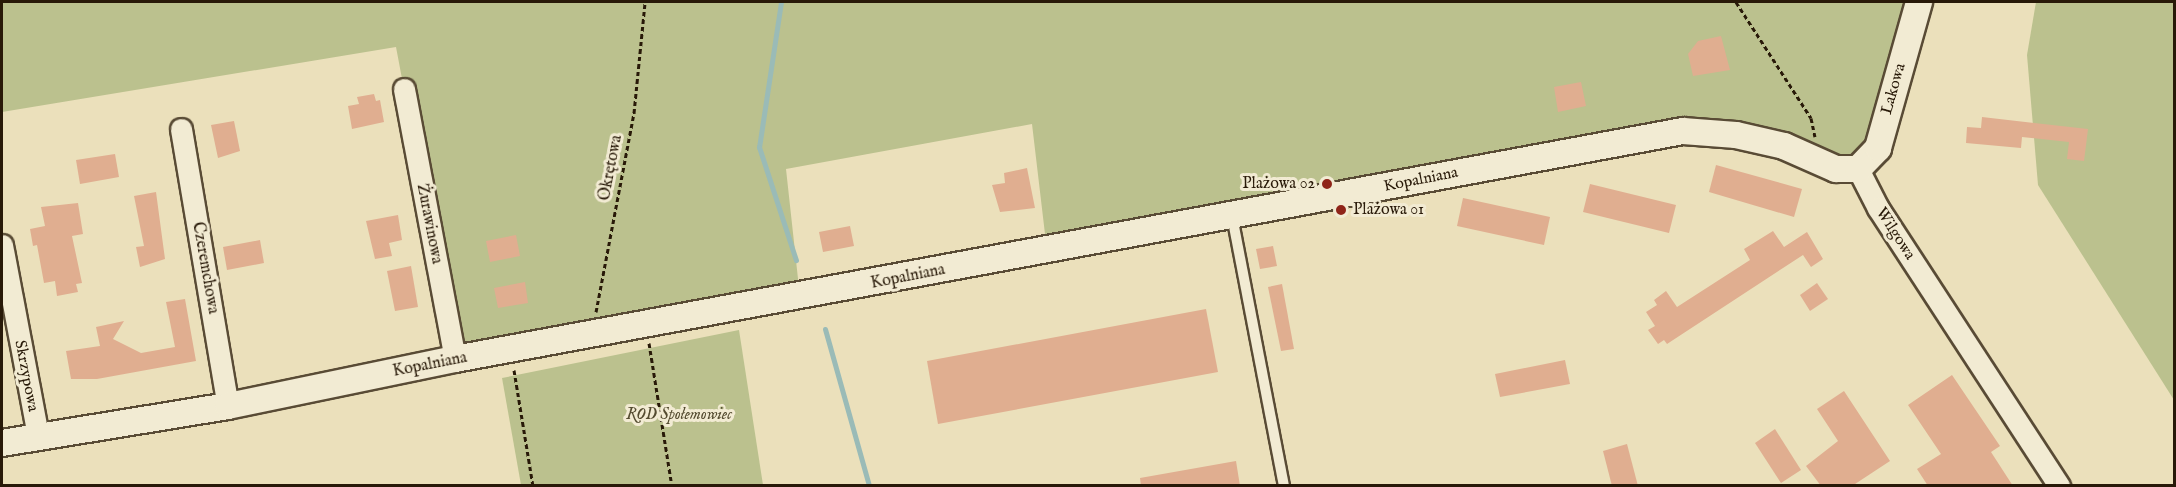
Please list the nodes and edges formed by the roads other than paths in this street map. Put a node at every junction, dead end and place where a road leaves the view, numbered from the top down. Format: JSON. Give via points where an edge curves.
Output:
{"nodes":[{"id":1,"x":1919,"y":2,"type":"edge"},
{"id":2,"x":404,"y":89,"type":"dead end"},
{"id":3,"x":181,"y":129,"type":"dead end"},
{"id":4,"x":1858,"y":169,"type":"junction"},
{"id":5,"x":1232,"y":216,"type":"junction"},
{"id":6,"x":2,"y":246,"type":"edge"},
{"id":7,"x":455,"y":359,"type":"junction"},
{"id":8,"x":228,"y":406,"type":"junction"},
{"id":9,"x":38,"y":436,"type":"junction"},
{"id":10,"x":2,"y":443,"type":"edge"},
{"id":11,"x":1284,"y":486,"type":"edge"},
{"id":12,"x":2059,"y":486,"type":"edge"}],
"edges":[{"from":1,"to":4,"type":"street","name":"Lakowa","via":[[1878,148]]},
{"from":2,"to":7,"type":"street","name":"Żurawinowa"},
{"from":3,"to":8,"type":"street","name":"Czeremchowa"},
{"from":4,"to":5,"type":"street","name":"Kopalniana","via":[[1836,169],[1784,146],[1736,135],[1683,130]]},
{"from":4,"to":12,"type":"street","name":"Wilgowa","via":[[1878,208]]},
{"from":5,"to":7,"type":"street","name":"Kopalniana","via":[[646,327]]},
{"from":5,"to":11,"type":"lane"},
{"from":6,"to":9,"type":"street","name":"Skrzypowa"},
{"from":7,"to":8,"type":"street","name":"Kopalniana"},
{"from":8,"to":9,"type":"street","name":"Kopalniana"},
{"from":9,"to":10,"type":"street","name":"Kopalniana"}]}
